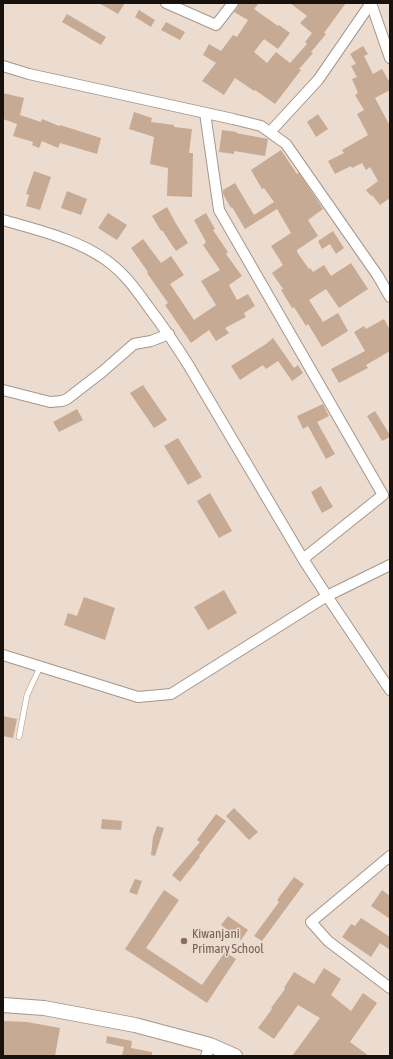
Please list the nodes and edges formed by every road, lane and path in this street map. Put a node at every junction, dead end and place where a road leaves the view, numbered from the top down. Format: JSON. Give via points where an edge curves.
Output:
{"nodes":[{"id":1,"x":166,"y":3,"type":"edge"},
{"id":2,"x":233,"y":3,"type":"edge"},
{"id":3,"x":371,"y":3,"type":"edge"},
{"id":4,"x":390,"y":58,"type":"edge"},
{"id":5,"x":3,"y":66,"type":"edge"},
{"id":6,"x":205,"y":113,"type":"junction"},
{"id":7,"x":270,"y":132,"type":"junction"},
{"id":8,"x":3,"y":220,"type":"edge"},
{"id":9,"x":390,"y":297,"type":"edge"},
{"id":10,"x":169,"y":334,"type":"junction"},
{"id":11,"x":3,"y":390,"type":"edge"},
{"id":12,"x":303,"y":559,"type":"junction"},
{"id":13,"x":390,"y":564,"type":"edge"},
{"id":14,"x":327,"y":596,"type":"junction"},
{"id":15,"x":3,"y":655,"type":"edge"},
{"id":16,"x":40,"y":667,"type":"junction"},
{"id":17,"x":390,"y":690,"type":"edge"},
{"id":18,"x":19,"y":737,"type":"dead end"},
{"id":19,"x":390,"y":856,"type":"edge"},
{"id":20,"x":390,"y":988,"type":"edge"},
{"id":21,"x":3,"y":1005,"type":"edge"},
{"id":22,"x":208,"y":1051,"type":"edge"},
{"id":23,"x":235,"y":1056,"type":"edge"}],
"edges":[{"from":1,"to":2,"type":"street","via":[[216,25]]},
{"from":3,"to":4,"type":"street"},
{"from":3,"to":7,"type":"street","via":[[318,80]]},
{"from":5,"to":6,"type":"street"},
{"from":6,"to":7,"type":"street","via":[[261,126]]},
{"from":6,"to":12,"type":"street","via":[[219,210],[384,495]]},
{"from":7,"to":9,"type":"street","via":[[286,144]]},
{"from":8,"to":10,"type":"street","via":[[61,238],[105,259],[124,275]]},
{"from":10,"to":11,"type":"street","via":[[134,344],[102,372],[62,401],[50,402]]},
{"from":10,"to":12,"type":"street"},
{"from":12,"to":14,"type":"street"},
{"from":13,"to":14,"type":"street"},
{"from":14,"to":16,"type":"street","via":[[171,694],[138,697]]},
{"from":14,"to":17,"type":"street"},
{"from":15,"to":16,"type":"street"},
{"from":16,"to":18,"type":"lane","via":[[27,695]]},
{"from":19,"to":20,"type":"street","via":[[311,922],[328,941]]},
{"from":21,"to":22,"type":"street","via":[[44,1008],[135,1025]]},
{"from":22,"to":23,"type":"street"}]}
